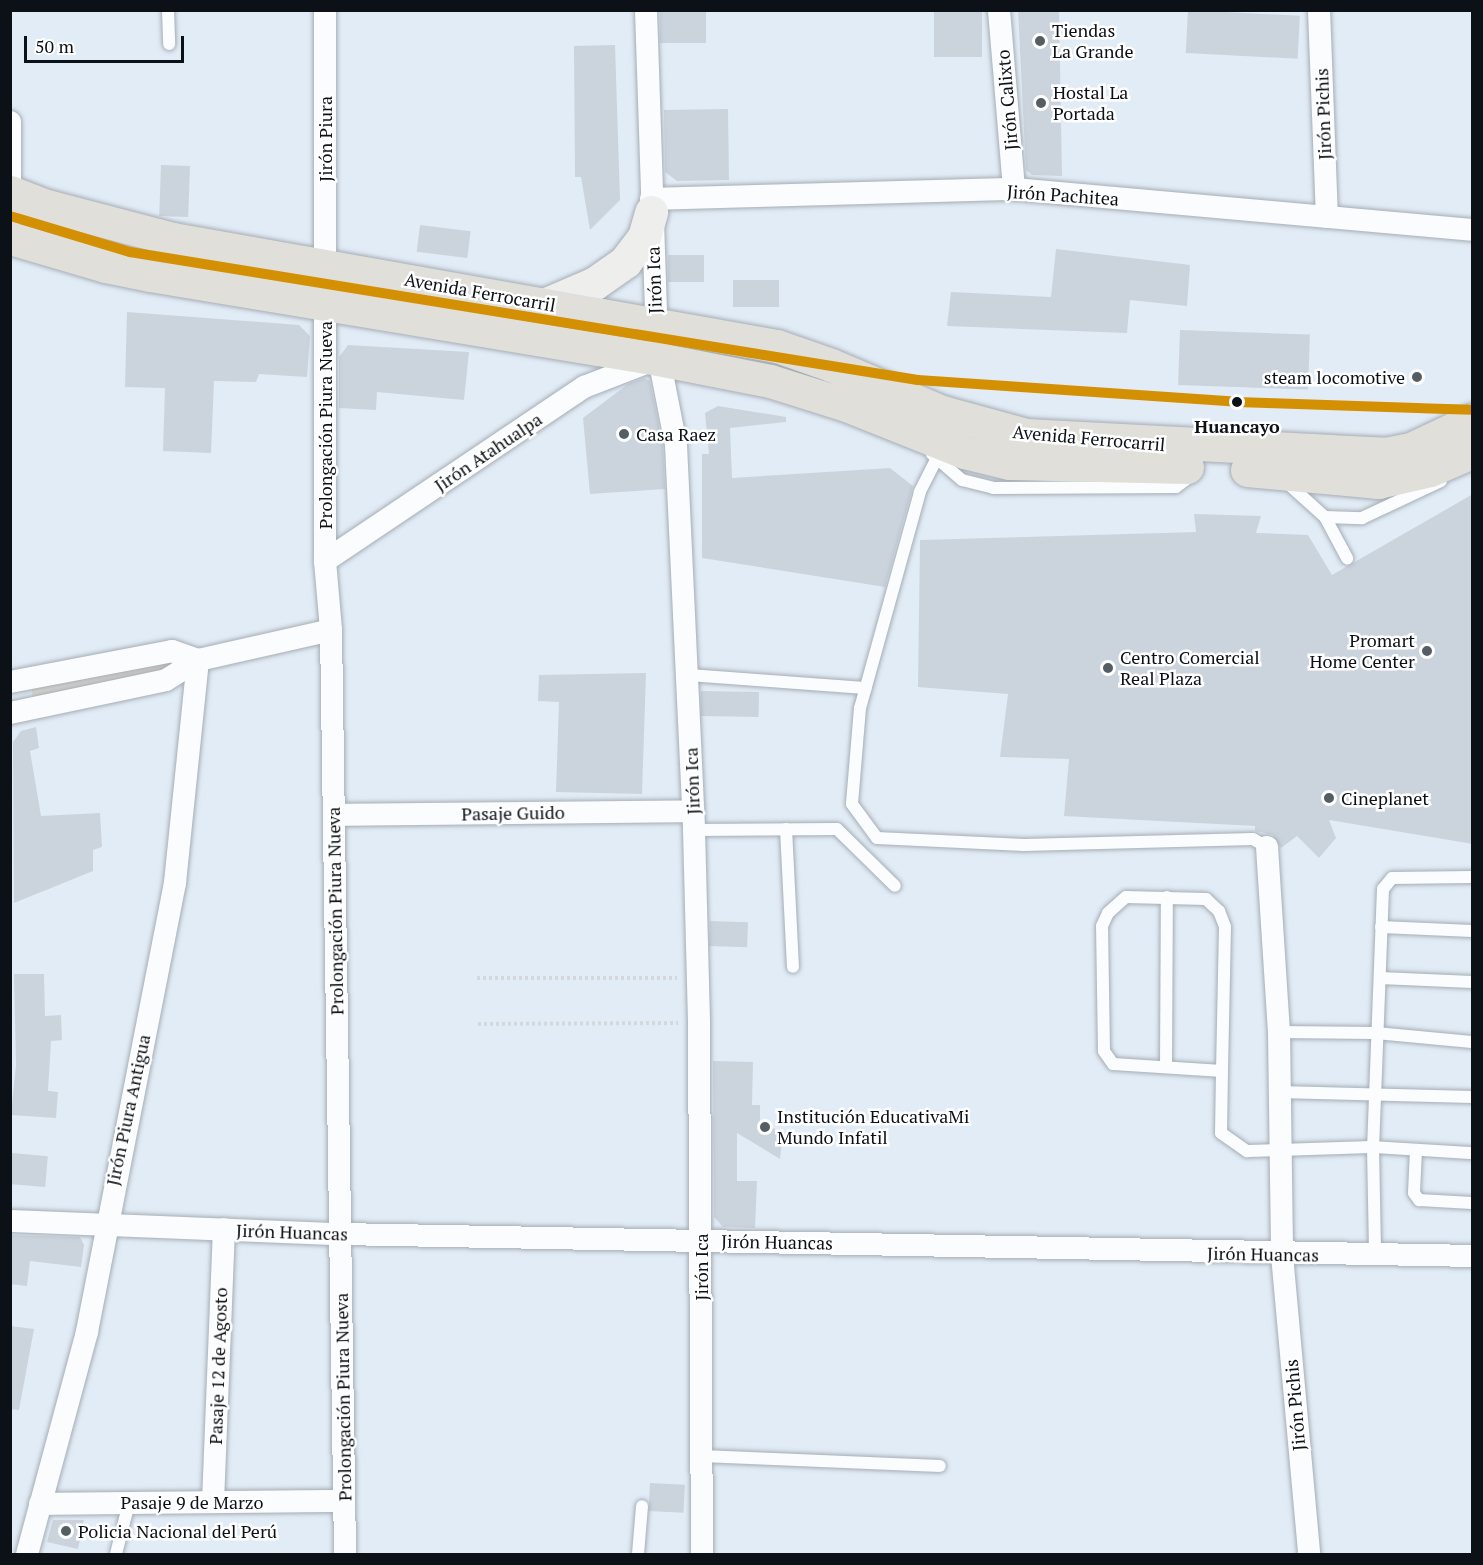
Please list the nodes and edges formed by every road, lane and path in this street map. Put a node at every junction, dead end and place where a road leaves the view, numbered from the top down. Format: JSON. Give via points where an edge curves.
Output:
{"nodes":[{"id":1,"x":168,"y":10,"type":"edge"},
{"id":2,"x":325,"y":10,"type":"edge"},
{"id":3,"x":646,"y":10,"type":"edge"},
{"id":4,"x":999,"y":10,"type":"edge"},
{"id":5,"x":1319,"y":10,"type":"edge"},
{"id":6,"x":169,"y":44,"type":"dead end"},
{"id":7,"x":10,"y":122,"type":"edge"},
{"id":8,"x":1014,"y":189,"type":"junction"},
{"id":9,"x":11,"y":192,"type":"edge"},
{"id":10,"x":651,"y":206,"type":"junction"},
{"id":11,"x":1327,"y":217,"type":"junction"},
{"id":12,"x":10,"y":218,"type":"edge"},
{"id":13,"x":1473,"y":230,"type":"edge"},
{"id":14,"x":10,"y":238,"type":"edge"},
{"id":15,"x":325,"y":267,"type":"junction"},
{"id":16,"x":326,"y":303,"type":"junction"},
{"id":17,"x":549,"y":303,"type":"junction"},
{"id":18,"x":656,"y":322,"type":"junction"},
{"id":19,"x":658,"y":359,"type":"junction"},
{"id":20,"x":1473,"y":420,"type":"edge"},
{"id":21,"x":905,"y":429,"type":"junction"},
{"id":22,"x":1473,"y":452,"type":"edge"},
{"id":23,"x":1473,"y":457,"type":"edge"},
{"id":24,"x":937,"y":458,"type":"junction"},
{"id":25,"x":1203,"y":467,"type":"junction"},
{"id":26,"x":1274,"y":471,"type":"junction"},
{"id":27,"x":1325,"y":518,"type":"junction"},
{"id":28,"x":1347,"y":558,"type":"dead end"},
{"id":29,"x":325,"y":561,"type":"junction"},
{"id":30,"x":331,"y":630,"type":"junction"},
{"id":31,"x":198,"y":660,"type":"junction"},
{"id":32,"x":688,"y":675,"type":"junction"},
{"id":33,"x":10,"y":682,"type":"edge"},
{"id":34,"x":866,"y":688,"type":"junction"},
{"id":35,"x":10,"y":713,"type":"edge"},
{"id":36,"x":334,"y":815,"type":"junction"},
{"id":37,"x":693,"y":820,"type":"junction"},
{"id":38,"x":786,"y":829,"type":"junction"},
{"id":39,"x":1267,"y":847,"type":"joint"},
{"id":40,"x":1473,"y":877,"type":"edge"},
{"id":41,"x":895,"y":886,"type":"dead end"},
{"id":42,"x":1167,"y":897,"type":"junction"},
{"id":43,"x":1381,"y":927,"type":"junction"},
{"id":44,"x":1473,"y":931,"type":"edge"},
{"id":45,"x":793,"y":967,"type":"dead end"},
{"id":46,"x":477,"y":978,"type":"dead end"},
{"id":47,"x":698,"y":978,"type":"junction"},
{"id":48,"x":1380,"y":978,"type":"junction"},
{"id":49,"x":1473,"y":982,"type":"edge"},
{"id":50,"x":699,"y":1023,"type":"junction"},
{"id":51,"x":478,"y":1024,"type":"dead end"},
{"id":52,"x":1279,"y":1032,"type":"junction"},
{"id":53,"x":1376,"y":1033,"type":"junction"},
{"id":54,"x":1473,"y":1041,"type":"edge"},
{"id":55,"x":1166,"y":1067,"type":"junction"},
{"id":56,"x":1222,"y":1071,"type":"junction"},
{"id":57,"x":1279,"y":1092,"type":"junction"},
{"id":58,"x":1376,"y":1093,"type":"junction"},
{"id":59,"x":1473,"y":1097,"type":"edge"},
{"id":60,"x":1373,"y":1147,"type":"junction"},
{"id":61,"x":1416,"y":1149,"type":"junction"},
{"id":62,"x":1279,"y":1152,"type":"junction"},
{"id":63,"x":1473,"y":1153,"type":"edge"},
{"id":64,"x":1473,"y":1203,"type":"edge"},
{"id":65,"x":10,"y":1221,"type":"edge"},
{"id":66,"x":104,"y":1225,"type":"junction"},
{"id":67,"x":224,"y":1229,"type":"junction"},
{"id":68,"x":340,"y":1233,"type":"junction"},
{"id":69,"x":701,"y":1240,"type":"junction"},
{"id":70,"x":1282,"y":1255,"type":"junction"},
{"id":71,"x":1375,"y":1256,"type":"junction"},
{"id":72,"x":1473,"y":1256,"type":"edge"},
{"id":73,"x":702,"y":1456,"type":"junction"},
{"id":74,"x":940,"y":1466,"type":"dead end"},
{"id":75,"x":344,"y":1501,"type":"junction"},
{"id":76,"x":213,"y":1502,"type":"junction"},
{"id":77,"x":129,"y":1503,"type":"junction"},
{"id":78,"x":40,"y":1504,"type":"junction"},
{"id":79,"x":642,"y":1506,"type":"dead end"},
{"id":80,"x":27,"y":1554,"type":"edge"},
{"id":81,"x":116,"y":1554,"type":"edge"},
{"id":82,"x":345,"y":1554,"type":"edge"},
{"id":83,"x":638,"y":1554,"type":"edge"},
{"id":84,"x":702,"y":1554,"type":"edge"},
{"id":85,"x":1309,"y":1554,"type":"edge"}],
"edges":[{"from":1,"to":6,"type":"lane"},
{"from":2,"to":15,"type":"street","name":"Jirón Piura"},
{"from":3,"to":10,"type":"street","name":"Jirón Ica"},
{"from":4,"to":8,"type":"street","name":"Jirón Calixto"},
{"from":5,"to":11,"type":"street","name":"Jirón Pichis"},
{"from":7,"to":9,"type":"street"},
{"from":8,"to":10,"type":"street","name":"Jirón Pachitea"},
{"from":8,"to":11,"type":"street","name":"Jirón Pachitea"},
{"from":9,"to":12,"type":"street"},
{"from":9,"to":15,"type":"main road","name":"Avenida Ferrocarril","via":[[131,230]]},
{"from":10,"to":17,"type":"main road","via":[[644,237],[625,262],[596,283]]},
{"from":10,"to":18,"type":"street","name":"Jirón Ica"},
{"from":11,"to":13,"type":"street","name":"Jirón Pachitea"},
{"from":14,"to":16,"type":"main road","name":"Avenida Ferrocarril","via":[[106,266]]},
{"from":15,"to":16,"type":"street","name":"Prolongación Piura Nueva"},
{"from":15,"to":17,"type":"main road","name":"Avenida Ferrocarril"},
{"from":16,"to":19,"type":"main road","name":"Avenida Ferrocarril"},
{"from":16,"to":29,"type":"street","name":"Prolongación Piura Nueva"},
{"from":17,"to":18,"type":"main road","name":"Avenida Ferrocarril"},
{"from":18,"to":19,"type":"street","name":"Jirón Ica"},
{"from":18,"to":20,"type":"main road","name":"Avenida Ferrocarril","via":[[777,346],[942,412],[1026,435],[1385,454],[1411,449]]},
{"from":19,"to":21,"type":"main road","name":"Avenida Ferrocarril","via":[[770,381]]},
{"from":19,"to":29,"type":"street","name":"Jirón Atahualpa","via":[[584,387]]},
{"from":19,"to":32,"type":"street","name":"Jirón Ica","via":[[676,445]]},
{"from":21,"to":24,"type":"lane"},
{"from":21,"to":25,"type":"main road","name":"Avenida Ferrocarril","via":[[964,452],[1009,463]]},
{"from":22,"to":26,"type":"main road","name":"Avenida Ferrocarril","via":[[1430,470],[1378,482],[1325,480]]},
{"from":23,"to":27,"type":"lane","via":[[1448,477],[1362,518]]},
{"from":24,"to":25,"type":"lane","via":[[962,480],[993,488],[1176,487]]},
{"from":24,"to":34,"type":"lane","via":[[920,492]]},
{"from":25,"to":26,"type":"main road","name":"Avenida Ferrocarril"},
{"from":26,"to":27,"type":"lane"},
{"from":27,"to":28,"type":"lane"},
{"from":29,"to":30,"type":"street","name":"Prolongación Piura Nueva"},
{"from":30,"to":31,"type":"street"},
{"from":30,"to":36,"type":"street","name":"Prolongación Piura Nueva"},
{"from":31,"to":33,"type":"street","via":[[172,651]]},
{"from":31,"to":35,"type":"street","via":[[166,680]]},
{"from":31,"to":66,"type":"street","name":"Jirón Piura Antigua","via":[[175,883]]},
{"from":32,"to":34,"type":"lane"},
{"from":32,"to":37,"type":"street","name":"Jirón Ica"},
{"from":34,"to":39,"type":"lane","via":[[860,708],[852,804],[877,838],[1024,845],[1253,839]]},
{"from":36,"to":37,"type":"street","name":"Pasaje Guido"},
{"from":36,"to":68,"type":"street","name":"Prolongación Piura Nueva"},
{"from":37,"to":38,"type":"lane"},
{"from":37,"to":47,"type":"street","name":"Jirón Ica"},
{"from":38,"to":41,"type":"lane","via":[[837,829]]},
{"from":38,"to":45,"type":"lane"},
{"from":39,"to":52,"type":"street","name":"Jirón Pichis"},
{"from":40,"to":43,"type":"lane","via":[[1392,878],[1383,889]]},
{"from":42,"to":55,"type":"lane"},
{"from":42,"to":55,"type":"lane","via":[[1126,897],[1108,913],[1102,926],[1104,1051],[1113,1064]]},
{"from":42,"to":56,"type":"lane","via":[[1206,899],[1219,911],[1225,927]]},
{"from":43,"to":44,"type":"lane"},
{"from":43,"to":48,"type":"lane"},
{"from":46,"to":47,"type":"path"},
{"from":47,"to":50,"type":"street","name":"Jirón Ica"},
{"from":48,"to":49,"type":"lane"},
{"from":48,"to":53,"type":"lane"},
{"from":50,"to":51,"type":"path"},
{"from":50,"to":69,"type":"street","name":"Jirón Ica"},
{"from":52,"to":53,"type":"lane"},
{"from":52,"to":57,"type":"street","name":"Jirón Pichis"},
{"from":53,"to":54,"type":"lane"},
{"from":53,"to":58,"type":"lane"},
{"from":55,"to":56,"type":"lane"},
{"from":56,"to":62,"type":"lane","via":[[1221,1132],[1247,1151]]},
{"from":57,"to":58,"type":"lane"},
{"from":57,"to":62,"type":"street","name":"Jirón Pichis"},
{"from":58,"to":59,"type":"lane"},
{"from":58,"to":60,"type":"lane"},
{"from":60,"to":61,"type":"lane"},
{"from":60,"to":62,"type":"lane"},
{"from":60,"to":71,"type":"lane"},
{"from":61,"to":63,"type":"lane"},
{"from":61,"to":64,"type":"lane","via":[[1414,1193],[1419,1200]]},
{"from":62,"to":70,"type":"street","name":"Jirón Pichis"},
{"from":65,"to":66,"type":"street","name":"Jirón Huancas"},
{"from":66,"to":67,"type":"street","name":"Jirón Huancas"},
{"from":66,"to":78,"type":"street","name":"Jirón Piura Antigua","via":[[87,1332]]},
{"from":67,"to":68,"type":"street","name":"Jirón Huancas"},
{"from":67,"to":76,"type":"street","name":"Pasaje 12 de Agosto"},
{"from":68,"to":69,"type":"street","name":"Jirón Huancas"},
{"from":68,"to":75,"type":"street","name":"Prolongación Piura Nueva"},
{"from":69,"to":70,"type":"street","name":"Jirón Huancas"},
{"from":69,"to":73,"type":"street","name":"Jirón Ica"},
{"from":70,"to":71,"type":"street","name":"Jirón Huancas"},
{"from":70,"to":85,"type":"street","name":"Jirón Pichis"},
{"from":71,"to":72,"type":"street","name":"Jirón Huancas"},
{"from":73,"to":74,"type":"lane"},
{"from":73,"to":84,"type":"street","name":"Jirón Ica"},
{"from":75,"to":76,"type":"street","name":"Pasaje 9 de Marzo"},
{"from":75,"to":82,"type":"street","name":"Prolongación Piura Nueva"},
{"from":76,"to":77,"type":"street","name":"Pasaje 9 de Marzo"},
{"from":77,"to":78,"type":"street","name":"Pasaje 9 de Marzo"},
{"from":77,"to":81,"type":"lane"},
{"from":78,"to":80,"type":"street","name":"Jirón Piura Antigua"},
{"from":79,"to":83,"type":"lane"}]}
